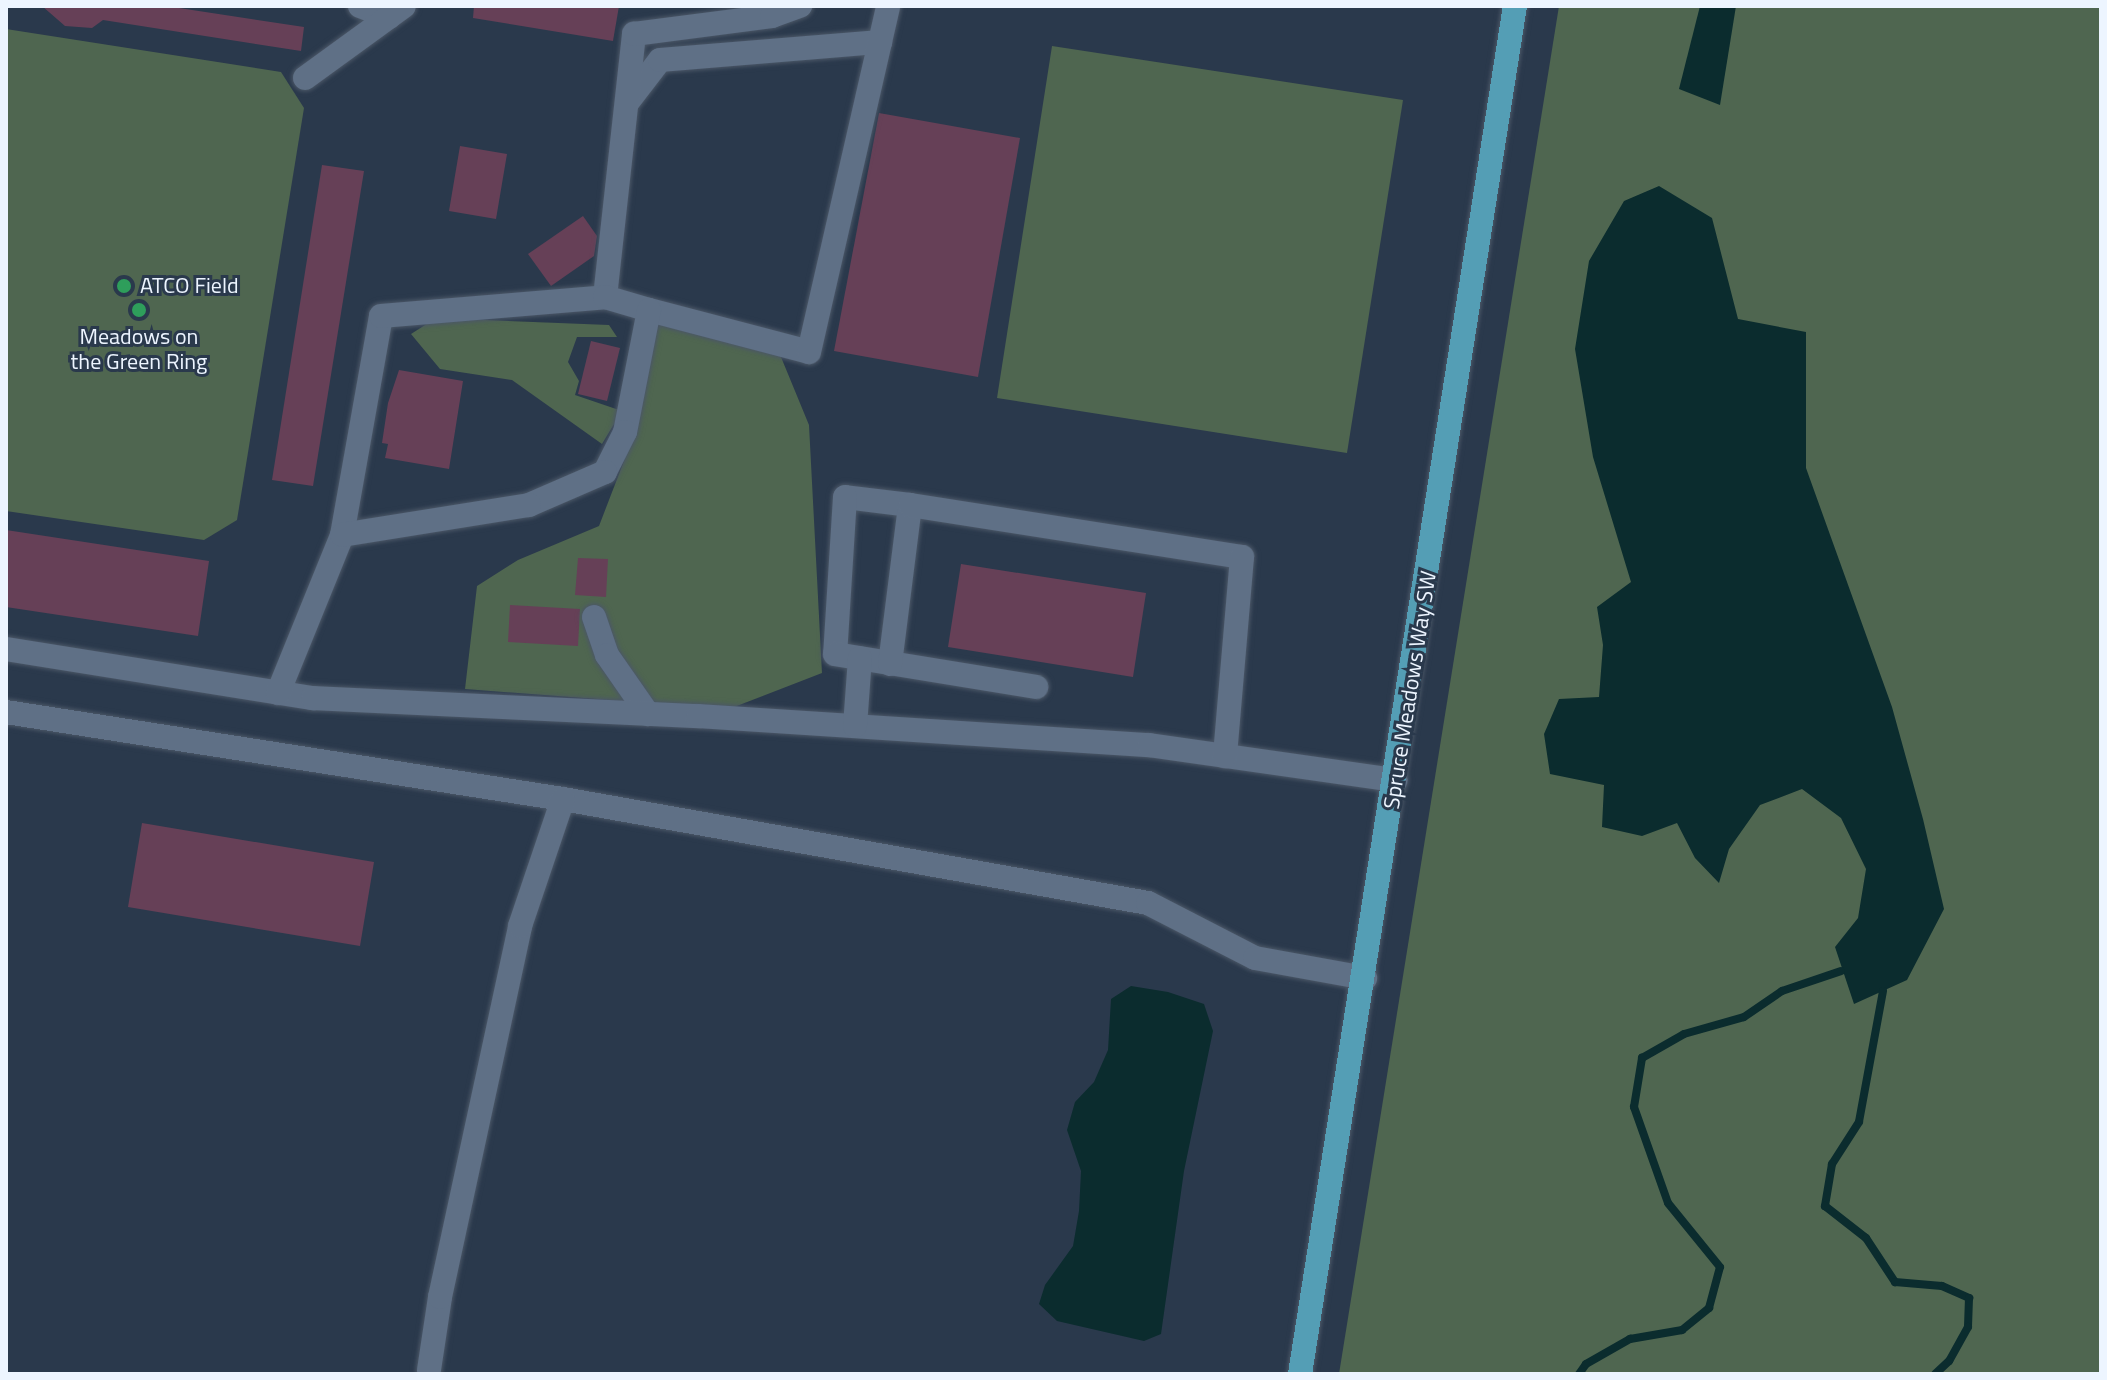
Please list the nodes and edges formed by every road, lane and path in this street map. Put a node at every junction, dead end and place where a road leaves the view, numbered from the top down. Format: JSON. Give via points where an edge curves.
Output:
{"nodes":[{"id":1,"x":360,"y":6,"type":"edge"},
{"id":2,"x":800,"y":6,"type":"edge"},
{"id":3,"x":888,"y":6,"type":"edge"},
{"id":4,"x":1515,"y":6,"type":"edge"},
{"id":5,"x":396,"y":12,"type":"edge"},
{"id":6,"x":880,"y":42,"type":"junction"},
{"id":7,"x":305,"y":78,"type":"dead end"},
{"id":8,"x":626,"y":105,"type":"junction"},
{"id":9,"x":605,"y":297,"type":"junction"},
{"id":10,"x":649,"y":310,"type":"junction"},
{"id":11,"x":910,"y":505,"type":"junction"},
{"id":12,"x":342,"y":535,"type":"junction"},
{"id":13,"x":594,"y":617,"type":"dead end"},
{"id":14,"x":6,"y":649,"type":"edge"},
{"id":15,"x":860,"y":658,"type":"junction"},
{"id":16,"x":890,"y":664,"type":"junction"},
{"id":17,"x":1036,"y":687,"type":"dead end"},
{"id":18,"x":278,"y":693,"type":"junction"},
{"id":19,"x":6,"y":712,"type":"edge"},
{"id":20,"x":648,"y":714,"type":"junction"},
{"id":21,"x":855,"y":726,"type":"junction"},
{"id":22,"x":1225,"y":756,"type":"junction"},
{"id":23,"x":1396,"y":780,"type":"junction"},
{"id":24,"x":563,"y":799,"type":"junction"},
{"id":25,"x":1365,"y":978,"type":"junction"},
{"id":26,"x":429,"y":1370,"type":"dead end"},
{"id":27,"x":1300,"y":1374,"type":"edge"}],
"edges":[{"from":1,"to":5,"type":"lane"},
{"from":2,"to":8,"type":"lane","via":[[772,16],[634,34]]},
{"from":3,"to":6,"type":"lane"},
{"from":4,"to":23,"type":"main road","name":"Spruce Meadows Way SW"},
{"from":5,"to":7,"type":"lane"},
{"from":6,"to":8,"type":"lane","via":[[660,60]]},
{"from":6,"to":10,"type":"lane","via":[[809,352]]},
{"from":8,"to":9,"type":"lane"},
{"from":9,"to":10,"type":"lane"},
{"from":9,"to":12,"type":"lane","via":[[381,316]]},
{"from":10,"to":12,"type":"lane","via":[[625,432],[605,472],[529,505]]},
{"from":11,"to":15,"type":"lane","via":[[845,497],[835,654]]},
{"from":11,"to":16,"type":"lane"},
{"from":11,"to":22,"type":"lane","via":[[1242,557]]},
{"from":12,"to":18,"type":"lane"},
{"from":13,"to":20,"type":"lane","via":[[607,655]]},
{"from":14,"to":18,"type":"lane"},
{"from":15,"to":16,"type":"lane"},
{"from":15,"to":21,"type":"lane"},
{"from":16,"to":17,"type":"lane"},
{"from":18,"to":20,"type":"lane"},
{"from":19,"to":24,"type":"lane"},
{"from":20,"to":21,"type":"lane"},
{"from":21,"to":22,"type":"lane","via":[[1149,745]]},
{"from":22,"to":23,"type":"lane"},
{"from":23,"to":25,"type":"main road","name":"Spruce Meadows Way SW"},
{"from":24,"to":25,"type":"lane","via":[[1148,903],[1255,958]]},
{"from":24,"to":26,"type":"lane","via":[[520,926]]},
{"from":25,"to":27,"type":"main road","name":"Spruce Meadows Way SW"}]}
